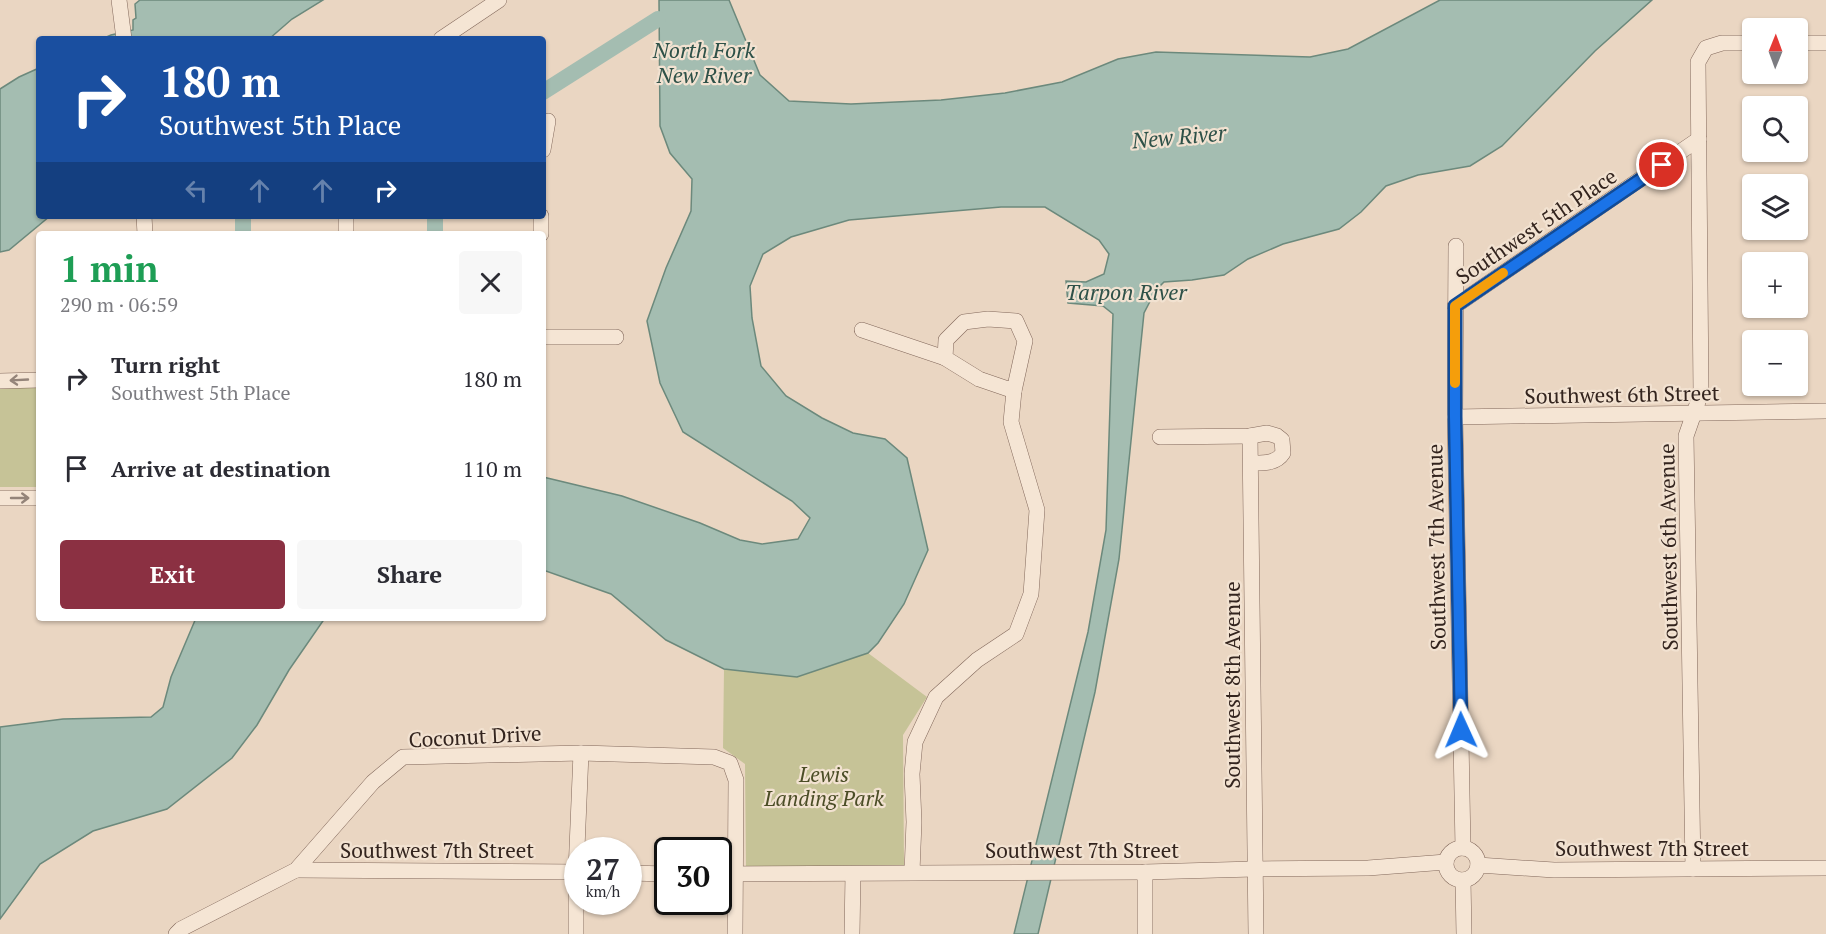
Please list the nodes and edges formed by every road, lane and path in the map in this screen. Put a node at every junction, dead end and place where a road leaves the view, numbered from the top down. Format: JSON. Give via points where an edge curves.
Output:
{"nodes":[{"id":1,"x":119,"y":0,"type":"edge"},
{"id":2,"x":499,"y":0,"type":"edge"},
{"id":3,"x":123,"y":34,"type":"edge"},
{"id":4,"x":445,"y":36,"type":"edge"},
{"id":5,"x":1742,"y":43,"type":"edge"},
{"id":6,"x":1808,"y":43,"type":"edge"},
{"id":7,"x":1826,"y":44,"type":"edge"},
{"id":8,"x":548,"y":121,"type":"dead end"},
{"id":9,"x":546,"y":133,"type":"edge"},
{"id":10,"x":1700,"y":139,"type":"junction"},
{"id":11,"x":1456,"y":246,"type":"dead end"},
{"id":12,"x":1455,"y":306,"type":"junction"},
{"id":13,"x":862,"y":330,"type":"dead end"},
{"id":14,"x":546,"y":337,"type":"edge"},
{"id":15,"x":616,"y":337,"type":"dead end"},
{"id":16,"x":945,"y":358,"type":"junction"},
{"id":17,"x":36,"y":380,"type":"edge"},
{"id":18,"x":0,"y":381,"type":"edge"},
{"id":19,"x":1014,"y":391,"type":"junction"},
{"id":20,"x":1826,"y":411,"type":"edge"},
{"id":21,"x":1694,"y":413,"type":"junction"},
{"id":22,"x":1455,"y":417,"type":"junction"},
{"id":23,"x":1160,"y":436,"type":"dead end"},
{"id":24,"x":1250,"y":436,"type":"junction"},
{"id":25,"x":1251,"y":463,"type":"junction"},
{"id":26,"x":0,"y":498,"type":"edge"},
{"id":27,"x":36,"y":498,"type":"edge"},
{"id":28,"x":581,"y":753,"type":"junction"},
{"id":29,"x":578,"y":837,"type":"edge"},
{"id":30,"x":1463,"y":848,"type":"junction"},
{"id":31,"x":1446,"y":862,"type":"junction"},
{"id":32,"x":1478,"y":865,"type":"junction"},
{"id":33,"x":1826,"y":868,"type":"edge"},
{"id":34,"x":1254,"y":869,"type":"junction"},
{"id":35,"x":1693,"y":869,"type":"junction"},
{"id":36,"x":296,"y":870,"type":"junction"},
{"id":37,"x":564,"y":872,"type":"edge"},
{"id":38,"x":912,"y":872,"type":"junction"},
{"id":39,"x":1145,"y":872,"type":"junction"},
{"id":40,"x":853,"y":874,"type":"junction"},
{"id":41,"x":732,"y":875,"type":"edge"},
{"id":42,"x":736,"y":875,"type":"junction"},
{"id":43,"x":1463,"y":880,"type":"junction"},
{"id":44,"x":576,"y":915,"type":"edge"},
{"id":45,"x":176,"y":934,"type":"edge"},
{"id":46,"x":576,"y":934,"type":"edge"},
{"id":47,"x":735,"y":934,"type":"edge"},
{"id":48,"x":852,"y":934,"type":"edge"},
{"id":49,"x":1145,"y":934,"type":"edge"},
{"id":50,"x":1256,"y":934,"type":"edge"},
{"id":51,"x":1464,"y":934,"type":"edge"}],
"edges":[{"from":1,"to":3,"type":"street"},
{"from":2,"to":4,"type":"street"},
{"from":5,"to":10,"type":"street","name":"Southwest 6th Avenue","via":[[1706,48],[1698,62]]},
{"from":6,"to":7,"type":"street"},
{"from":8,"to":9,"type":"street"},
{"from":10,"to":12,"type":"street","name":"Southwest 5th Place"},
{"from":10,"to":21,"type":"street","name":"Southwest 6th Avenue","via":[[1701,393]]},
{"from":11,"to":12,"type":"street","name":"Southwest 7th Avenue"},
{"from":12,"to":22,"type":"street","name":"Southwest 7th Avenue"},
{"from":13,"to":16,"type":"street"},
{"from":14,"to":15,"type":"street"},
{"from":16,"to":19,"type":"street","via":[[979,379]]},
{"from":16,"to":19,"type":"street","via":[[946,340],[964,322],[1016,321],[1025,341]]},
{"from":17,"to":18,"type":"street","one_way":true},
{"from":19,"to":38,"type":"street","via":[[1011,422],[1037,510],[1031,594],[1016,634],[977,660],[936,697],[915,742]]},
{"from":20,"to":21,"type":"street","name":"Southwest 6th Street"},
{"from":21,"to":22,"type":"street","name":"Southwest 6th Street"},
{"from":21,"to":35,"type":"street","name":"Southwest 6th Avenue","via":[[1686,436]]},
{"from":22,"to":30,"type":"street","name":"Southwest 7th Avenue"},
{"from":23,"to":24,"type":"street"},
{"from":24,"to":25,"type":"street","name":"Southwest 8th Avenue"},
{"from":24,"to":25,"type":"street","via":[[1272,434],[1284,446],[1279,459]]},
{"from":25,"to":34,"type":"street","name":"Southwest 8th Avenue"},
{"from":26,"to":27,"type":"street","one_way":true},
{"from":28,"to":29,"type":"street"},
{"from":28,"to":36,"type":"street","name":"Coconut Drive","via":[[404,757],[373,782]]},
{"from":28,"to":42,"type":"street","name":"Coconut Drive","via":[[714,757],[730,763],[736,780]]},
{"from":30,"to":31,"type":"street","via":[[1450,853]]},
{"from":30,"to":32,"type":"street","via":[[1475,854]]},
{"from":31,"to":34,"type":"street","name":"Southwest 7th Street","via":[[1368,868]]},
{"from":31,"to":43,"type":"street","via":[[1451,876]]},
{"from":32,"to":35,"type":"street","name":"Southwest 7th Street","via":[[1554,870]]},
{"from":32,"to":43,"type":"street","via":[[1474,875]]},
{"from":33,"to":35,"type":"street","name":"Southwest 7th Street"},
{"from":34,"to":39,"type":"street","name":"Southwest 7th Street"},
{"from":34,"to":50,"type":"street","name":"Southwest 8th Avenue"},
{"from":36,"to":37,"type":"street","name":"Southwest 7th Street"},
{"from":36,"to":45,"type":"street","name":"Coconut Drive"},
{"from":38,"to":39,"type":"street","name":"Southwest 7th Street"},
{"from":38,"to":40,"type":"street","name":"Southwest 7th Street"},
{"from":39,"to":49,"type":"street"},
{"from":40,"to":42,"type":"street","name":"Southwest 7th Street"},
{"from":40,"to":48,"type":"street"},
{"from":41,"to":42,"type":"street","name":"Southwest 7th Street"},
{"from":42,"to":47,"type":"street"},
{"from":43,"to":51,"type":"street"},
{"from":44,"to":46,"type":"street"}]}
